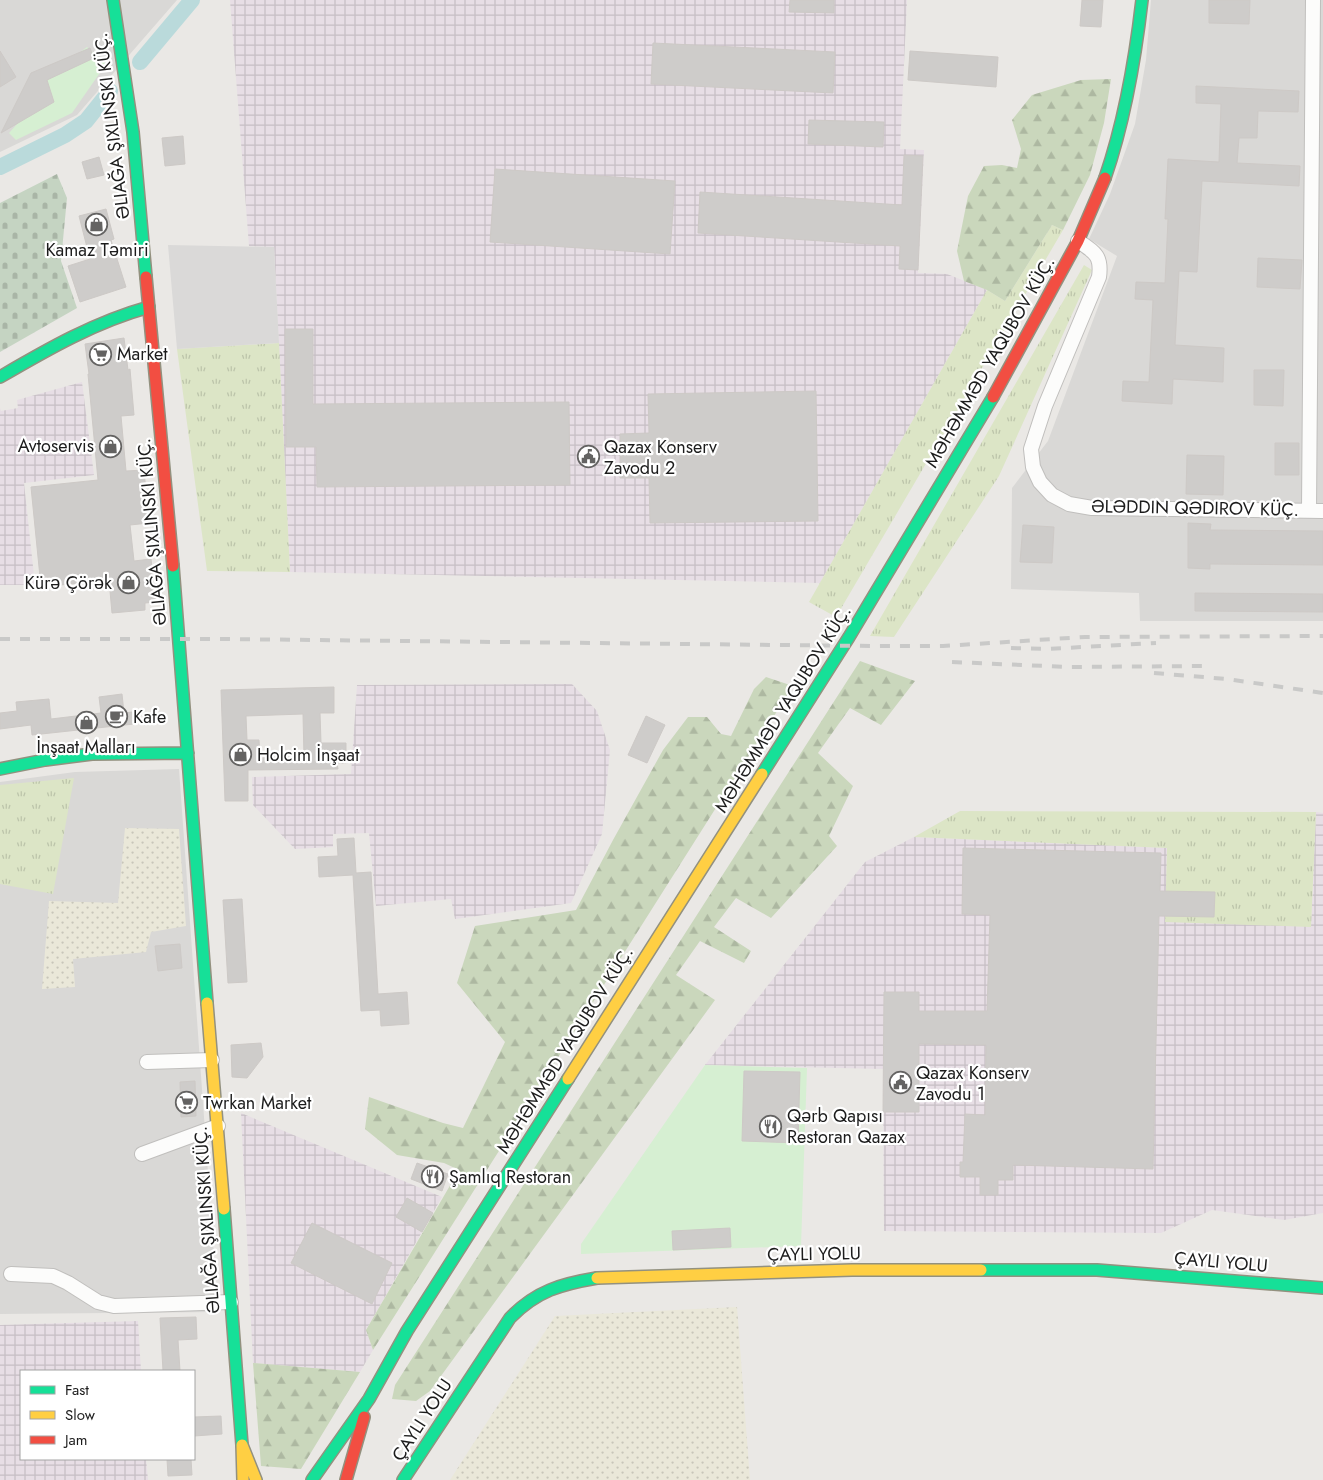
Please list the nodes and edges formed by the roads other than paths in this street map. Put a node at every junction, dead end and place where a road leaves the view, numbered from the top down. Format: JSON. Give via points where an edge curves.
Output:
{"nodes":[{"id":1,"x":1142,"y":0,"type":"edge"},
{"id":2,"x":1313,"y":0,"type":"edge"},
{"id":3,"x":118,"y":1,"type":"edge"},
{"id":4,"x":1317,"y":182,"type":"edge"},
{"id":5,"x":1078,"y":241,"type":"junction"},
{"id":6,"x":149,"y":307,"type":"junction"},
{"id":7,"x":0,"y":377,"type":"edge"},
{"id":8,"x":1316,"y":511,"type":"edge"},
{"id":9,"x":188,"y":753,"type":"junction"},
{"id":10,"x":0,"y":769,"type":"edge"},
{"id":11,"x":212,"y":1060,"type":"junction"},
{"id":12,"x":147,"y":1062,"type":"dead end"},
{"id":13,"x":218,"y":1126,"type":"junction"},
{"id":14,"x":142,"y":1154,"type":"dead end"},
{"id":15,"x":11,"y":1274,"type":"dead end"},
{"id":16,"x":1323,"y":1288,"type":"edge"},
{"id":17,"x":231,"y":1302,"type":"junction"},
{"id":18,"x":369,"y":1399,"type":"junction"},
{"id":19,"x":242,"y":1445,"type":"junction"},
{"id":20,"x":243,"y":1480,"type":"edge"},
{"id":21,"x":256,"y":1480,"type":"edge"},
{"id":22,"x":312,"y":1480,"type":"edge"},
{"id":23,"x":346,"y":1480,"type":"edge"},
{"id":24,"x":403,"y":1480,"type":"edge"}],
"edges":[{"from":1,"to":5,"type":"main road","name":"MƏHƏMMƏD YAQUBOV KÜÇ.","via":[[1133,72],[1116,149]]},
{"from":2,"to":4,"type":"street"},
{"from":3,"to":6,"type":"main road"},
{"from":4,"to":8,"type":"street"},
{"from":5,"to":8,"type":"street","name":"ƏLƏDDIN QƏDIROV KÜÇ.","via":[[1094,252],[1099,260],[1099,277],[1045,406],[1031,449],[1033,467],[1040,482],[1052,495],[1069,504],[1092,508]]},
{"from":5,"to":18,"type":"main road","name":"MƏHƏMMƏD YAQUBOV KÜÇ.","via":[[997,390],[854,630],[412,1323]]},
{"from":6,"to":7,"type":"main road","via":[[87,328]]},
{"from":6,"to":9,"type":"main road"},
{"from":9,"to":10,"type":"main road","via":[[92,754]]},
{"from":9,"to":11,"type":"main road"},
{"from":11,"to":12,"type":"street"},
{"from":11,"to":13,"type":"main road"},
{"from":13,"to":14,"type":"street"},
{"from":13,"to":17,"type":"main road"},
{"from":15,"to":17,"type":"street","via":[[53,1276],[98,1302],[114,1306]]},
{"from":16,"to":24,"type":"main road","via":[[1097,1270],[788,1272],[598,1278],[577,1282],[547,1290],[527,1300],[510,1318]]},
{"from":17,"to":19,"type":"main road"},
{"from":18,"to":22,"type":"main road"},
{"from":18,"to":23,"type":"main road"},
{"from":19,"to":20,"type":"main road"},
{"from":19,"to":21,"type":"main road"}]}
